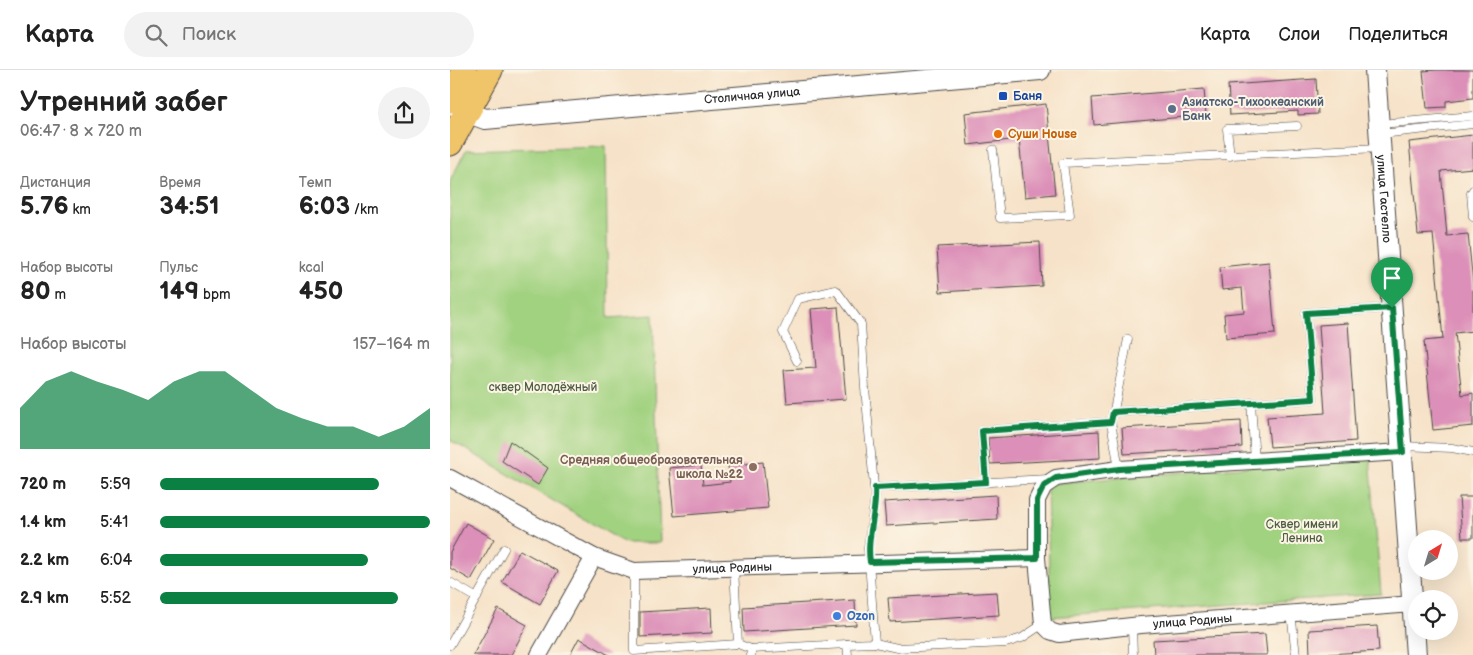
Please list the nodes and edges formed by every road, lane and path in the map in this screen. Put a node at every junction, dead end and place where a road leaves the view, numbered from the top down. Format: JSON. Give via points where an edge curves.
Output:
{"nodes":[{"id":1,"x":464,"y":70,"type":"edge"},
{"id":2,"x":490,"y":70,"type":"edge"},
{"id":3,"x":1040,"y":70,"type":"edge"},
{"id":4,"x":1375,"y":70,"type":"edge"},
{"id":5,"x":991,"y":72,"type":"edge"},
{"id":6,"x":455,"y":105,"type":"edge"},
{"id":7,"x":1473,"y":116,"type":"edge"},
{"id":8,"x":1473,"y":124,"type":"edge"},
{"id":9,"x":1296,"y":126,"type":"dead end"},
{"id":10,"x":1380,"y":135,"type":"junction"},
{"id":11,"x":450,"y":143,"type":"edge"},
{"id":12,"x":993,"y":150,"type":"dead end"},
{"id":13,"x":1230,"y":156,"type":"junction"},
{"id":14,"x":1473,"y":190,"type":"edge"},
{"id":15,"x":1473,"y":217,"type":"edge"},
{"id":16,"x":1392,"y":308,"type":"junction"},
{"id":17,"x":1128,"y":339,"type":"dead end"},
{"id":18,"x":797,"y":361,"type":"dead end"},
{"id":19,"x":1251,"y":403,"type":"junction"},
{"id":20,"x":1113,"y":412,"type":"junction"},
{"id":21,"x":1111,"y":422,"type":"junction"},
{"id":22,"x":1402,"y":449,"type":"junction"},
{"id":23,"x":1473,"y":452,"type":"edge"},
{"id":24,"x":1255,"y":461,"type":"junction"},
{"id":25,"x":1119,"y":469,"type":"junction"},
{"id":26,"x":450,"y":478,"type":"edge"},
{"id":27,"x":1056,"y":478,"type":"junction"},
{"id":28,"x":986,"y":482,"type":"junction"},
{"id":29,"x":875,"y":488,"type":"junction"},
{"id":30,"x":504,"y":549,"type":"dead end"},
{"id":31,"x":594,"y":557,"type":"junction"},
{"id":32,"x":1037,"y":558,"type":"junction"},
{"id":33,"x":870,"y":562,"type":"junction"},
{"id":34,"x":734,"y":568,"type":"junction"},
{"id":35,"x":634,"y":571,"type":"junction"},
{"id":36,"x":450,"y":582,"type":"edge"},
{"id":37,"x":1412,"y":590,"type":"edge"},
{"id":38,"x":477,"y":598,"type":"junction"},
{"id":39,"x":1408,"y":604,"type":"edge"},
{"id":40,"x":1291,"y":613,"type":"junction"},
{"id":41,"x":1043,"y":624,"type":"junction"},
{"id":42,"x":1132,"y":627,"type":"junction"},
{"id":43,"x":1415,"y":640,"type":"edge"},
{"id":44,"x":876,"y":643,"type":"junction"},
{"id":45,"x":738,"y":644,"type":"junction"},
{"id":46,"x":847,"y":644,"type":"junction"},
{"id":47,"x":450,"y":645,"type":"edge"},
{"id":48,"x":751,"y":652,"type":"edge"},
{"id":49,"x":633,"y":653,"type":"edge"},
{"id":50,"x":539,"y":655,"type":"edge"},
{"id":51,"x":848,"y":655,"type":"edge"},
{"id":52,"x":1133,"y":655,"type":"edge"},
{"id":53,"x":1296,"y":655,"type":"edge"},
{"id":54,"x":1416,"y":655,"type":"edge"}],
"edges":[{"from":1,"to":6,"type":"main road"},
{"from":2,"to":6,"type":"main road"},
{"from":3,"to":5,"type":"street","name":"Столичная улица"},
{"from":4,"to":10,"type":"street","name":"улица Гастелло"},
{"from":5,"to":6,"type":"street","name":"Столичная улица","via":[[485,119]]},
{"from":6,"to":11,"type":"main road"},
{"from":7,"to":10,"type":"lane"},
{"from":8,"to":10,"type":"lane"},
{"from":9,"to":13,"type":"lane","via":[[1227,129]]},
{"from":10,"to":13,"type":"lane"},
{"from":10,"to":16,"type":"street","name":"улица Гастелло"},
{"from":12,"to":13,"type":"lane","via":[[1000,218],[1070,215],[1063,162]]},
{"from":14,"to":15,"type":"lane"},
{"from":16,"to":19,"type":"lane","via":[[1306,313],[1313,399]]},
{"from":16,"to":22,"type":"street","name":"улица Гастелло"},
{"from":17,"to":20,"type":"lane"},
{"from":18,"to":29,"type":"lane","via":[[783,332],[798,299],[836,290],[861,324]]},
{"from":19,"to":20,"type":"lane"},
{"from":19,"to":24,"type":"lane"},
{"from":20,"to":21,"type":"lane"},
{"from":21,"to":25,"type":"lane"},
{"from":21,"to":28,"type":"lane","via":[[982,431]]},
{"from":22,"to":23,"type":"lane","via":[[1452,448]]},
{"from":22,"to":24,"type":"street"},
{"from":22,"to":37,"type":"street","name":"улица Гастелло"},
{"from":24,"to":25,"type":"street"},
{"from":25,"to":27,"type":"street"},
{"from":26,"to":31,"type":"street","name":"улица Родины"},
{"from":27,"to":28,"type":"lane"},
{"from":27,"to":32,"type":"street","via":[[1044,486],[1037,500]]},
{"from":28,"to":29,"type":"lane"},
{"from":29,"to":33,"type":"lane","via":[[868,548]]},
{"from":30,"to":38,"type":"lane"},
{"from":31,"to":35,"type":"street","name":"улица Родины"},
{"from":31,"to":50,"type":"street"},
{"from":32,"to":33,"type":"street","name":"улица Родины"},
{"from":32,"to":41,"type":"street"},
{"from":33,"to":34,"type":"street","name":"улица Родины"},
{"from":33,"to":44,"type":"lane"},
{"from":34,"to":35,"type":"street","name":"улица Родины"},
{"from":34,"to":45,"type":"lane"},
{"from":35,"to":49,"type":"lane"},
{"from":36,"to":38,"type":"lane"},
{"from":38,"to":47,"type":"lane"},
{"from":39,"to":40,"type":"street","name":"улица Родины"},
{"from":40,"to":42,"type":"street","name":"улица Родины"},
{"from":40,"to":53,"type":"lane"},
{"from":41,"to":42,"type":"street","name":"улица Родины","via":[[1059,634]]},
{"from":41,"to":44,"type":"lane","via":[[1022,638],[1006,643],[897,648]]},
{"from":42,"to":52,"type":"lane"},
{"from":43,"to":54,"type":"street","name":"улица Гастелло"},
{"from":44,"to":46,"type":"lane"},
{"from":45,"to":48,"type":"lane"},
{"from":45,"to":49,"type":"lane"},
{"from":46,"to":48,"type":"lane"},
{"from":46,"to":51,"type":"lane"}]}
